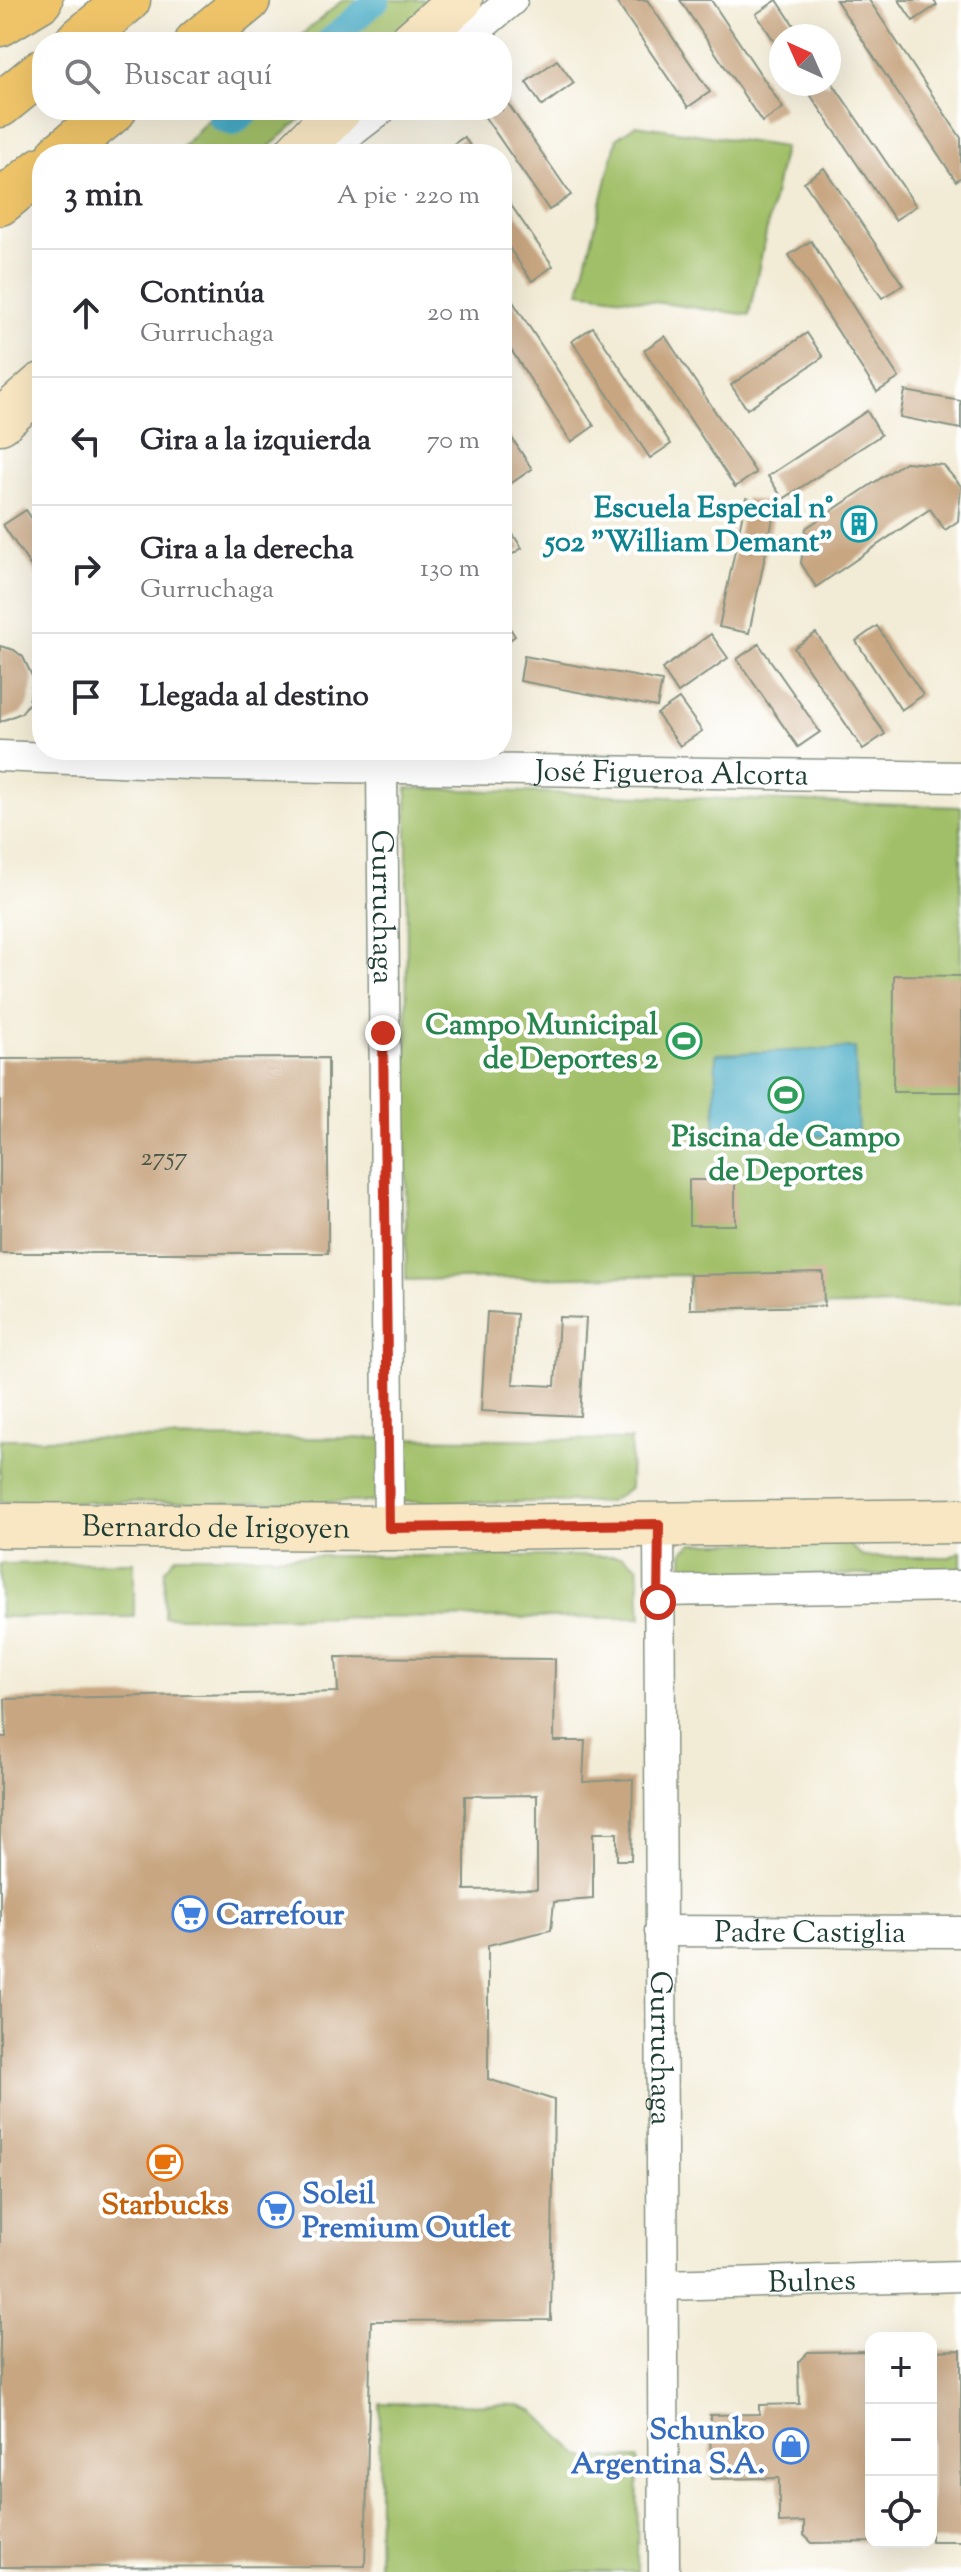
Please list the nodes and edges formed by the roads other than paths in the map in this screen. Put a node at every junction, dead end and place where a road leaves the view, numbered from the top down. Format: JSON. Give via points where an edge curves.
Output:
{"nodes":[{"id":1,"x":40,"y":0,"type":"edge"},
{"id":2,"x":128,"y":0,"type":"edge"},
{"id":3,"x":248,"y":0,"type":"edge"},
{"id":4,"x":460,"y":0,"type":"edge"},
{"id":5,"x":512,"y":0,"type":"edge"},
{"id":6,"x":0,"y":24,"type":"edge"},
{"id":7,"x":89,"y":32,"type":"edge"},
{"id":8,"x":209,"y":32,"type":"edge"},
{"id":9,"x":423,"y":32,"type":"edge"},
{"id":10,"x":474,"y":32,"type":"edge"},
{"id":11,"x":32,"y":79,"type":"edge"},
{"id":12,"x":0,"y":105,"type":"edge"},
{"id":13,"x":102,"y":120,"type":"edge"},
{"id":14,"x":329,"y":120,"type":"edge"},
{"id":15,"x":367,"y":120,"type":"edge"},
{"id":16,"x":72,"y":144,"type":"edge"},
{"id":17,"x":306,"y":144,"type":"edge"},
{"id":18,"x":336,"y":144,"type":"edge"},
{"id":19,"x":32,"y":177,"type":"edge"},
{"id":20,"x":0,"y":203,"type":"edge"},
{"id":21,"x":32,"y":394,"type":"edge"},
{"id":22,"x":0,"y":422,"type":"edge"},
{"id":23,"x":0,"y":756,"type":"edge"},
{"id":24,"x":32,"y":757,"type":"edge"},
{"id":25,"x":94,"y":760,"type":"edge"},
{"id":26,"x":382,"y":767,"type":"junction"},
{"id":27,"x":961,"y":777,"type":"edge"},
{"id":28,"x":961,"y":1521,"type":"edge"},
{"id":29,"x":659,"y":1524,"type":"junction"},
{"id":30,"x":0,"y":1525,"type":"edge"},
{"id":31,"x":389,"y":1528,"type":"junction"},
{"id":32,"x":961,"y":1586,"type":"edge"},
{"id":33,"x":660,"y":1591,"type":"junction"},
{"id":34,"x":660,"y":1931,"type":"junction"},
{"id":35,"x":961,"y":1932,"type":"edge"},
{"id":36,"x":961,"y":2276,"type":"edge"},
{"id":37,"x":664,"y":2285,"type":"junction"},
{"id":38,"x":664,"y":2572,"type":"edge"}],
"edges":[{"from":1,"to":6,"type":"highway"},
{"from":2,"to":7,"type":"highway"},
{"from":3,"to":8,"type":"highway"},
{"from":4,"to":9,"type":"street"},
{"from":5,"to":10,"type":"street"},
{"from":11,"to":12,"type":"highway"},
{"from":13,"to":16,"type":"highway"},
{"from":14,"to":17,"type":"street"},
{"from":15,"to":18,"type":"street"},
{"from":19,"to":20,"type":"highway"},
{"from":21,"to":22,"type":"street"},
{"from":23,"to":24,"type":"street","name":"José Figueroa Alcorta"},
{"from":25,"to":26,"type":"street","name":"José Figueroa Alcorta"},
{"from":26,"to":27,"type":"street","name":"José Figueroa Alcorta"},
{"from":26,"to":31,"type":"street","name":"Gurruchaga"},
{"from":28,"to":29,"type":"street","name":"Bernardo de Irigoyen"},
{"from":29,"to":31,"type":"street","name":"Bernardo de Irigoyen"},
{"from":29,"to":33,"type":"street","name":"Gurruchaga"},
{"from":30,"to":31,"type":"street","name":"Bernardo de Irigoyen"},
{"from":32,"to":33,"type":"street"},
{"from":33,"to":34,"type":"street","name":"Gurruchaga"},
{"from":34,"to":35,"type":"street","name":"Padre Castiglia"},
{"from":34,"to":37,"type":"street","name":"Gurruchaga"},
{"from":36,"to":37,"type":"street","name":"Bulnes"},
{"from":37,"to":38,"type":"street","name":"Gurruchaga"}]}
